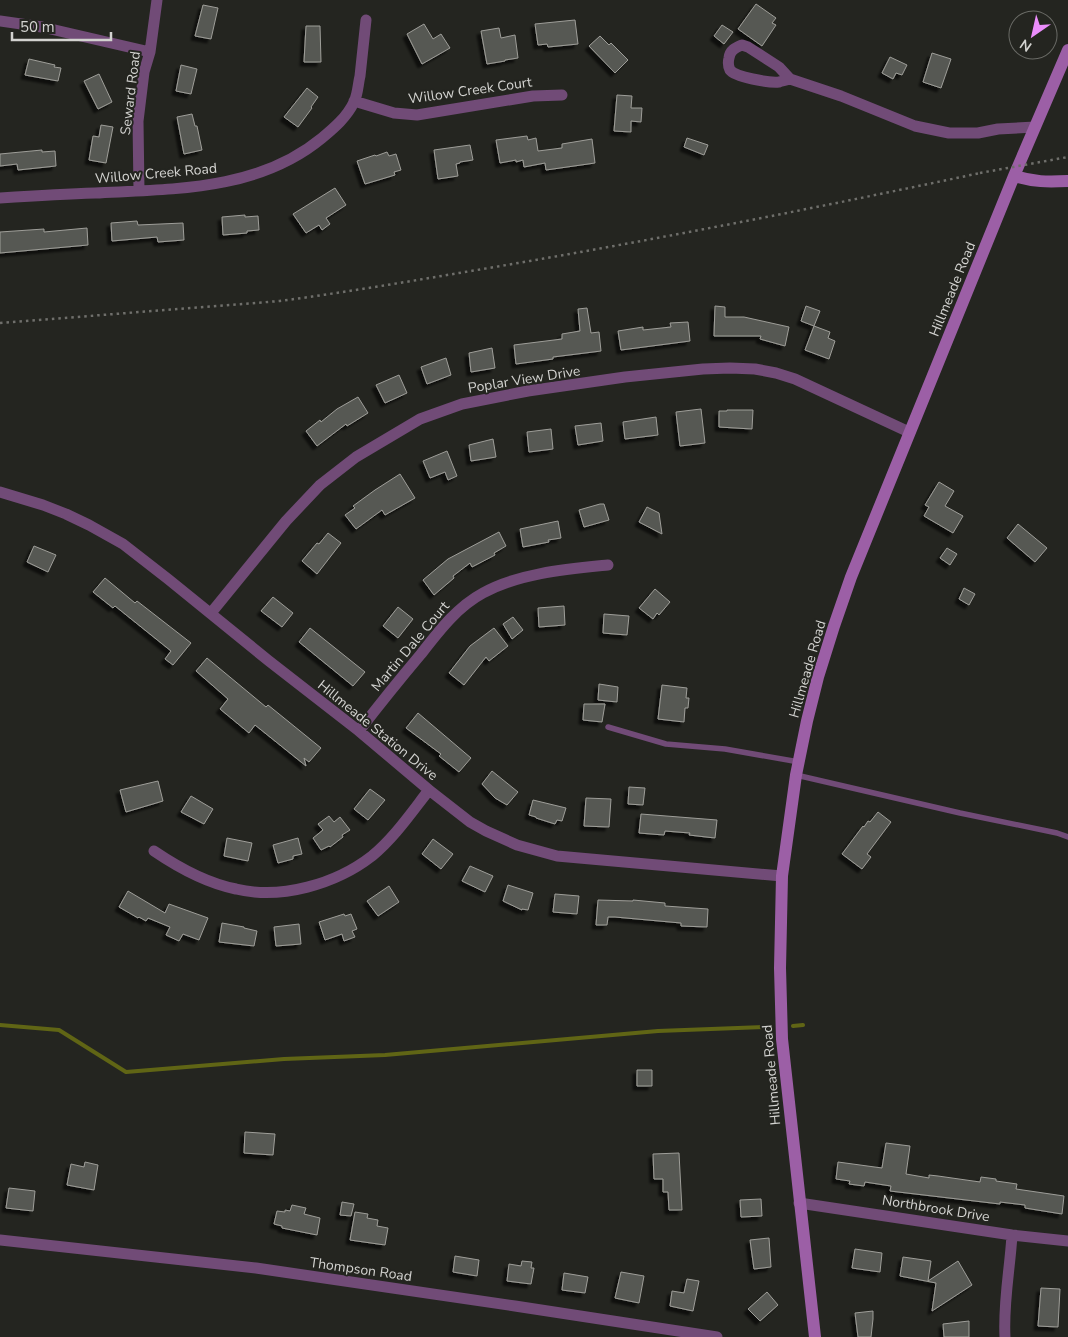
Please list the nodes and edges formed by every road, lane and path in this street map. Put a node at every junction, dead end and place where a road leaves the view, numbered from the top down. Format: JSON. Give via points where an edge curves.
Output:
{"nodes":[{"id":1,"x":158,"y":0,"type":"edge"},
{"id":2,"x":366,"y":20,"type":"dead end"},
{"id":3,"x":0,"y":21,"type":"edge"},
{"id":4,"x":1068,"y":50,"type":"edge"},
{"id":5,"x":150,"y":52,"type":"junction"},
{"id":6,"x":790,"y":79,"type":"junction"},
{"id":7,"x":562,"y":95,"type":"dead end"},
{"id":8,"x":354,"y":101,"type":"junction"},
{"id":9,"x":1035,"y":127,"type":"junction"},
{"id":10,"x":1068,"y":157,"type":"edge"},
{"id":11,"x":1014,"y":176,"type":"junction"},
{"id":12,"x":1068,"y":181,"type":"edge"},
{"id":13,"x":139,"y":191,"type":"junction"},
{"id":14,"x":0,"y":198,"type":"edge"},
{"id":15,"x":0,"y":323,"type":"edge"},
{"id":16,"x":909,"y":432,"type":"junction"},
{"id":17,"x":0,"y":492,"type":"edge"},
{"id":18,"x":608,"y":565,"type":"dead end"},
{"id":19,"x":211,"y":613,"type":"junction"},
{"id":20,"x":608,"y":727,"type":"dead end"},
{"id":21,"x":359,"y":731,"type":"junction"},
{"id":22,"x":799,"y":762,"type":"junction"},
{"id":23,"x":796,"y":775,"type":"junction"},
{"id":24,"x":429,"y":790,"type":"junction"},
{"id":25,"x":1068,"y":838,"type":"edge"},
{"id":26,"x":154,"y":851,"type":"dead end"},
{"id":27,"x":782,"y":876,"type":"junction"},
{"id":28,"x":799,"y":1203,"type":"junction"},
{"id":29,"x":1012,"y":1235,"type":"junction"},
{"id":30,"x":0,"y":1240,"type":"edge"},
{"id":31,"x":1068,"y":1241,"type":"edge"},
{"id":32,"x":717,"y":1337,"type":"edge"},
{"id":33,"x":816,"y":1337,"type":"edge"},
{"id":34,"x":1006,"y":1337,"type":"edge"}],
"edges":[{"from":1,"to":5,"type":"street","name":"Seward Road"},
{"from":2,"to":8,"type":"street","name":"Willow Creek Road"},
{"from":3,"to":5,"type":"street","via":[[42,27]]},
{"from":4,"to":9,"type":"street","name":"Hillmeade Road"},
{"from":5,"to":13,"type":"street","name":"Seward Road","via":[[138,121]]},
{"from":6,"to":6,"type":"street","via":[[778,82],[738,76],[730,71],[729,55],[734,48],[748,47],[779,67]]},
{"from":6,"to":9,"type":"street","via":[[915,126],[949,133]]},
{"from":7,"to":8,"type":"street","name":"Willow Creek Court","via":[[533,96],[417,115],[394,113]]},
{"from":8,"to":13,"type":"street","name":"Willow Creek Road","via":[[342,120],[313,146],[267,171],[192,188]]},
{"from":9,"to":11,"type":"street","name":"Hillmeade Road"},
{"from":10,"to":15,"type":"path","bridge":true,"via":[[787,214],[319,296]]},
{"from":11,"to":12,"type":"street","via":[[1028,181]]},
{"from":11,"to":16,"type":"street","name":"Hillmeade Road"},
{"from":13,"to":14,"type":"street","name":"Willow Creek Road"},
{"from":16,"to":19,"type":"street","name":"Poplar View Drive","via":[[794,379],[755,369],[703,369],[625,378],[462,404],[420,419],[356,457],[320,485],[286,521]]},
{"from":16,"to":22,"type":"street","name":"Hillmeade Road","via":[[834,626]]},
{"from":17,"to":19,"type":"street","name":"Hillmeade Station Drive","via":[[66,514],[123,544]]},
{"from":18,"to":21,"type":"street","name":"Martin Dale Court","via":[[509,582],[473,599],[444,625]]},
{"from":19,"to":21,"type":"street","name":"Hillmeade Station Drive"},
{"from":20,"to":22,"type":"lane","via":[[666,744],[725,749]]},
{"from":21,"to":24,"type":"street","name":"Hillmeade Station Drive"},
{"from":22,"to":23,"type":"street","name":"Hillmeade Road"},
{"from":23,"to":25,"type":"lane"},
{"from":23,"to":27,"type":"street","name":"Hillmeade Road"},
{"from":24,"to":26,"type":"street","via":[[371,857],[338,877],[308,887],[266,893],[235,889],[193,874]]},
{"from":24,"to":27,"type":"street","name":"Hillmeade Station Drive","via":[[486,832],[557,856]]},
{"from":27,"to":28,"type":"street","name":"Hillmeade Road","via":[[782,1039]]},
{"from":28,"to":29,"type":"street","name":"Northbrook Drive"},
{"from":28,"to":33,"type":"street","name":"Hillmeade Road"},
{"from":29,"to":31,"type":"street","name":"Northbrook Drive"},
{"from":29,"to":34,"type":"street","via":[[1005,1310]]},
{"from":30,"to":32,"type":"street","name":"Thompson Road","via":[[256,1268]]}]}
